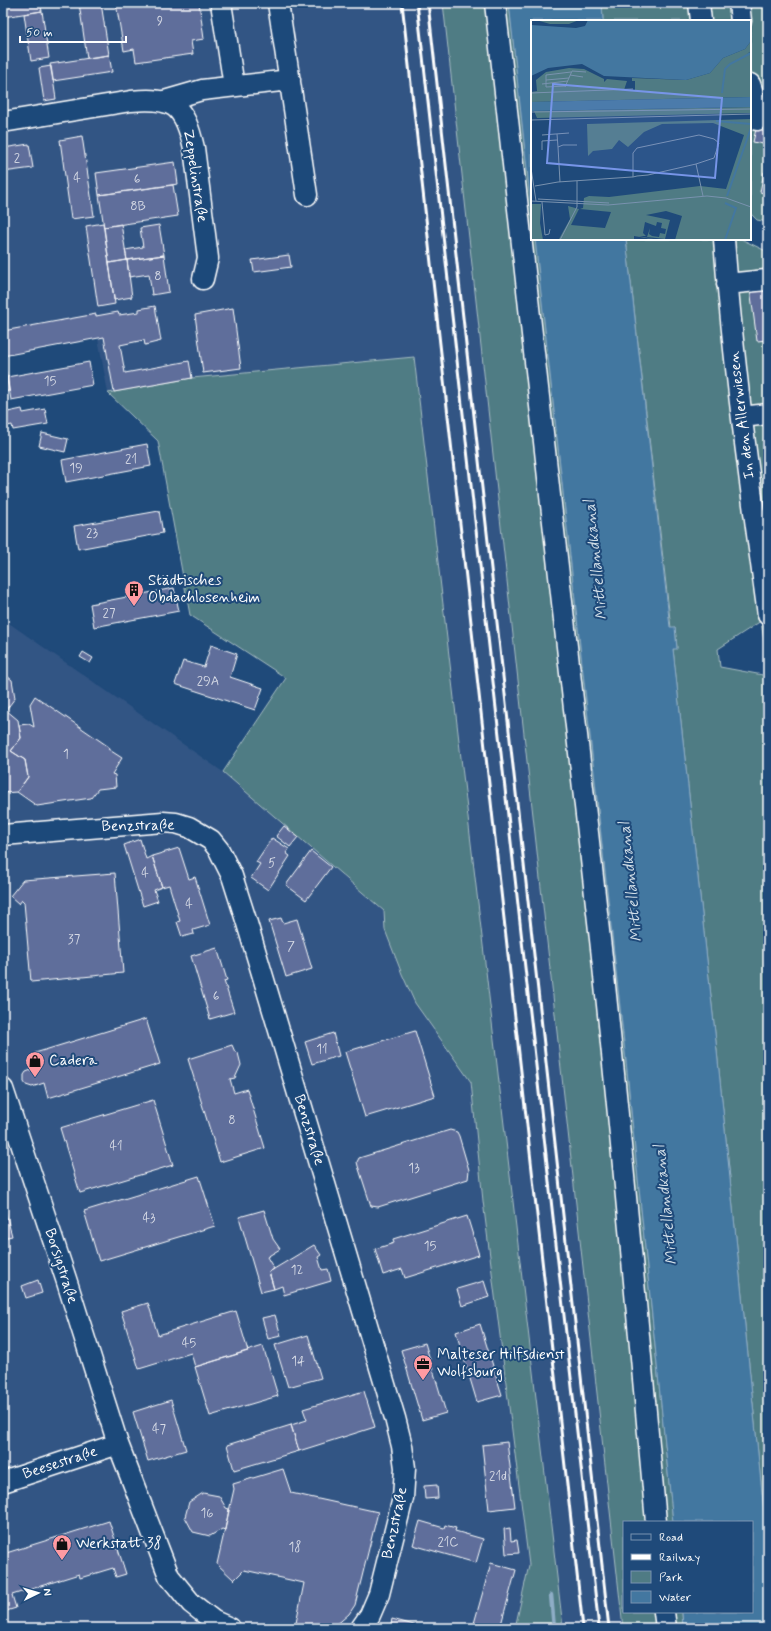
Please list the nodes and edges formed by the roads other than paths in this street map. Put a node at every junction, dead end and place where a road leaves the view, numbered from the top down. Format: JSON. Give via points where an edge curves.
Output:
{"nodes":[{"id":1,"x":221,"y":3,"type":"edge"},
{"id":2,"x":278,"y":3,"type":"edge"},
{"id":3,"x":495,"y":3,"type":"edge"},
{"id":4,"x":699,"y":3,"type":"edge"},
{"id":5,"x":739,"y":3,"type":"edge"},
{"id":6,"x":701,"y":20,"type":"edge"},
{"id":7,"x":741,"y":20,"type":"edge"},
{"id":8,"x":290,"y":80,"type":"junction"},
{"id":9,"x":234,"y":86,"type":"junction"},
{"id":10,"x":751,"y":87,"type":"edge"},
{"id":11,"x":164,"y":101,"type":"junction"},
{"id":12,"x":758,"y":120,"type":"edge"},
{"id":13,"x":3,"y":122,"type":"edge"},
{"id":14,"x":307,"y":195,"type":"dead end"},
{"id":15,"x":724,"y":240,"type":"edge"},
{"id":16,"x":203,"y":279,"type":"dead end"},
{"id":17,"x":766,"y":280,"type":"dead end"},
{"id":18,"x":727,"y":284,"type":"junction"},
{"id":19,"x":768,"y":414,"type":"edge"},
{"id":20,"x":742,"y":417,"type":"junction"},
{"id":21,"x":768,"y":615,"type":"edge"},
{"id":22,"x":3,"y":835,"type":"edge"},
{"id":23,"x":3,"y":1089,"type":"edge"},
{"id":24,"x":118,"y":1444,"type":"junction"},
{"id":25,"x":3,"y":1482,"type":"edge"},
{"id":26,"x":656,"y":1521,"type":"edge"},
{"id":27,"x":664,"y":1613,"type":"edge"},
{"id":28,"x":230,"y":1628,"type":"edge"},
{"id":29,"x":361,"y":1628,"type":"edge"},
{"id":30,"x":666,"y":1628,"type":"edge"}],
"edges":[{"from":1,"to":9,"type":"street"},
{"from":2,"to":8,"type":"street"},
{"from":3,"to":26,"type":"street","via":[[602,957]]},
{"from":4,"to":6,"type":"street"},
{"from":5,"to":7,"type":"street"},
{"from":8,"to":9,"type":"street"},
{"from":8,"to":14,"type":"street"},
{"from":9,"to":11,"type":"street","via":[[202,90]]},
{"from":10,"to":12,"type":"street"},
{"from":11,"to":13,"type":"street","via":[[131,101]]},
{"from":11,"to":16,"type":"street","name":"Zeppelinstraße","via":[[184,116],[192,142],[208,258]]},
{"from":15,"to":18,"type":"street","name":"In den Allerwiesen"},
{"from":17,"to":18,"type":"street"},
{"from":18,"to":20,"type":"street","name":"In den Allerwiesen"},
{"from":19,"to":20,"type":"street"},
{"from":20,"to":21,"type":"street","name":"In den Allerwiesen"},
{"from":22,"to":29,"type":"street","name":"Benzstraße","via":[[147,823],[176,823],[189,827],[211,840],[228,867],[342,1238],[402,1446],[403,1490],[397,1523],[379,1594]]},
{"from":23,"to":24,"type":"street","name":"Borsigstraße"},
{"from":24,"to":25,"type":"street","name":"Beesestraße"},
{"from":24,"to":28,"type":"street","via":[[169,1576],[191,1603],[214,1621]]},
{"from":27,"to":30,"type":"street"}]}
